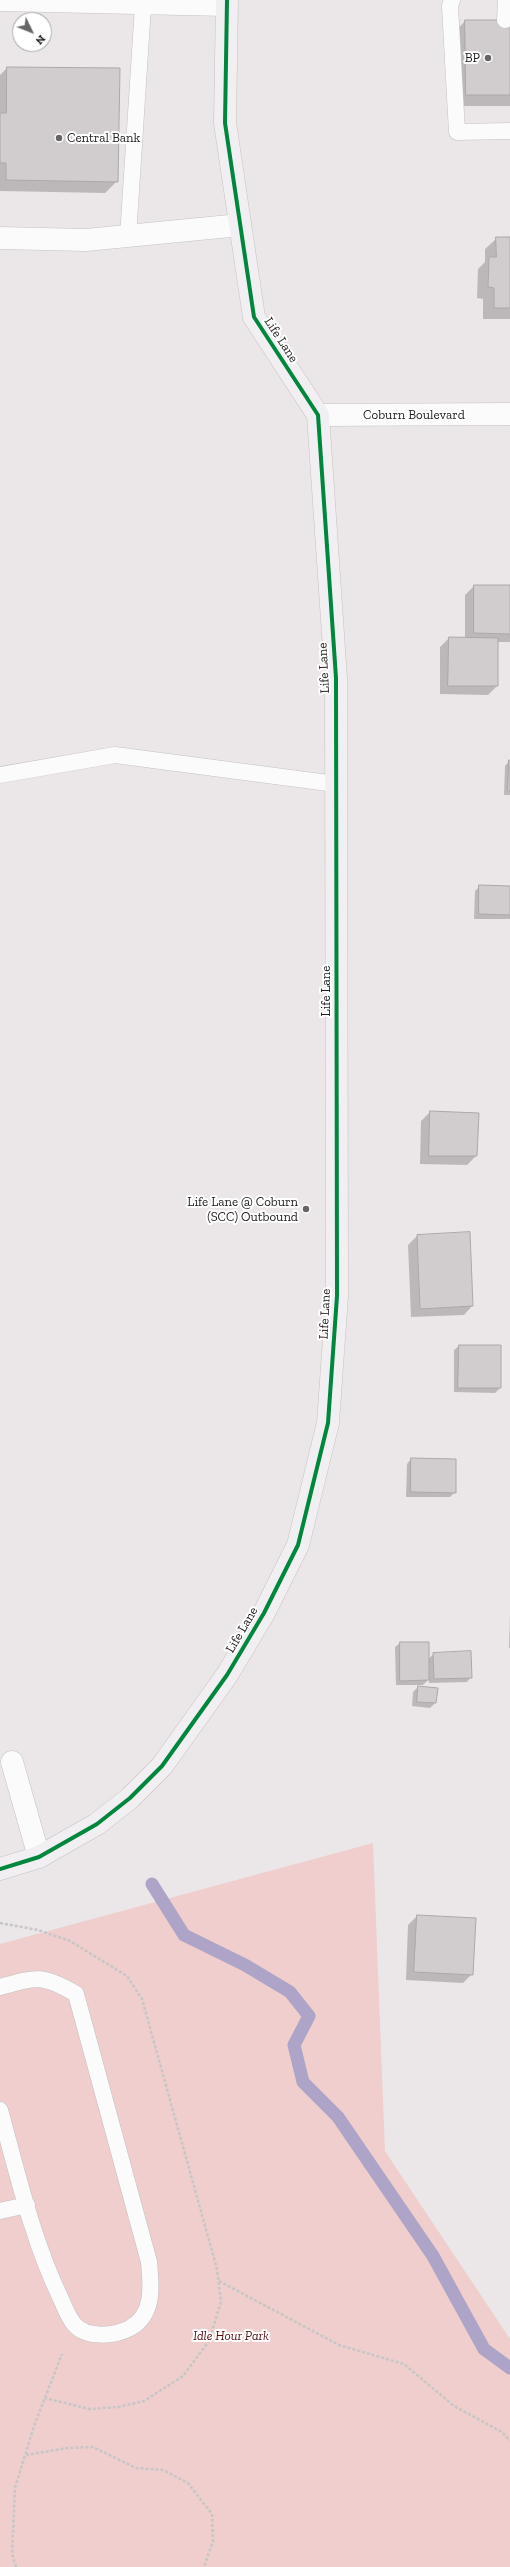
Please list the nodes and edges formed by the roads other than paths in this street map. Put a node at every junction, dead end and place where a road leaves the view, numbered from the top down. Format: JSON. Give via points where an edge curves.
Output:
{"nodes":[{"id":1,"x":452,"y":0,"type":"edge"},
{"id":2,"x":506,"y":0,"type":"edge"},
{"id":3,"x":0,"y":3,"type":"edge"},
{"id":4,"x":227,"y":4,"type":"edge"},
{"id":5,"x":143,"y":6,"type":"junction"},
{"id":6,"x":505,"y":20,"type":"dead end"},
{"id":7,"x":510,"y":131,"type":"edge"},
{"id":8,"x":240,"y":225,"type":"junction"},
{"id":9,"x":128,"y":237,"type":"junction"},
{"id":10,"x":0,"y":238,"type":"edge"},
{"id":11,"x":510,"y":414,"type":"edge"},
{"id":12,"x":318,"y":415,"type":"junction"},
{"id":13,"x":0,"y":775,"type":"edge"},
{"id":14,"x":336,"y":784,"type":"junction"},
{"id":15,"x":12,"y":1762,"type":"dead end"},
{"id":16,"x":39,"y":1857,"type":"junction"},
{"id":17,"x":0,"y":1869,"type":"edge"},
{"id":18,"x":0,"y":1987,"type":"edge"},
{"id":19,"x":0,"y":2110,"type":"edge"},
{"id":20,"x":26,"y":2205,"type":"junction"},
{"id":21,"x":0,"y":2211,"type":"edge"}],
"edges":[{"from":1,"to":7,"type":"lane","via":[[450,6],[457,132]]},
{"from":2,"to":6,"type":"lane"},
{"from":3,"to":5,"type":"lane"},
{"from":4,"to":5,"type":"lane"},
{"from":4,"to":8,"type":"street","name":"Life Lane","via":[[225,123]]},
{"from":5,"to":9,"type":"lane"},
{"from":8,"to":9,"type":"street"},
{"from":8,"to":12,"type":"street","name":"Life Lane","via":[[254,317]]},
{"from":9,"to":10,"type":"street","via":[[86,240]]},
{"from":11,"to":12,"type":"street","name":"Coburn Boulevard"},
{"from":12,"to":14,"type":"street","name":"Life Lane","via":[[336,678]]},
{"from":13,"to":14,"type":"lane","via":[[115,755]]},
{"from":14,"to":16,"type":"street","name":"Life Lane","via":[[337,1296],[328,1423],[298,1545],[264,1613],[223,1681],[162,1766],[130,1798],[97,1824]]},
{"from":15,"to":16,"type":"street"},
{"from":16,"to":17,"type":"street","name":"Life Lane"},
{"from":18,"to":20,"type":"lane","via":[[30,1979],[45,1980],[53,1981],[76,1994],[149,2262],[152,2294],[145,2314],[131,2327],[111,2335],[90,2333],[74,2324],[48,2272]]},
{"from":19,"to":20,"type":"lane"},
{"from":20,"to":21,"type":"lane"}]}
